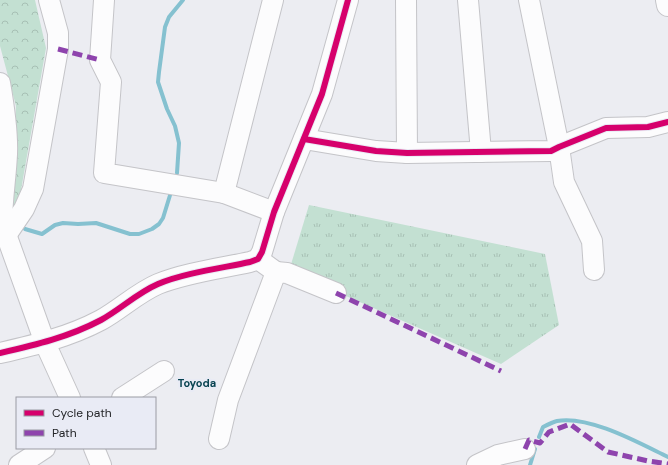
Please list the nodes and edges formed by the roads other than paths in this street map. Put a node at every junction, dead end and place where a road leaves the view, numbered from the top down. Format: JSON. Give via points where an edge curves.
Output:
{"nodes":[{"id":1,"x":49,"y":0,"type":"edge"},
{"id":2,"x":104,"y":0,"type":"edge"},
{"id":3,"x":273,"y":0,"type":"edge"},
{"id":4,"x":348,"y":0,"type":"edge"},
{"id":5,"x":406,"y":0,"type":"edge"},
{"id":6,"x":468,"y":0,"type":"edge"},
{"id":7,"x":529,"y":0,"type":"edge"},
{"id":8,"x":667,"y":0,"type":"edge"},
{"id":9,"x":668,"y":5,"type":"edge"},
{"id":10,"x":0,"y":84,"type":"edge"},
{"id":11,"x":668,"y":122,"type":"edge"},
{"id":12,"x":304,"y":139,"type":"junction"},
{"id":13,"x":559,"y":147,"type":"junction"},
{"id":14,"x":481,"y":152,"type":"junction"},
{"id":15,"x":407,"y":153,"type":"junction"},
{"id":16,"x":224,"y":193,"type":"junction"},
{"id":17,"x":274,"y":212,"type":"junction"},
{"id":18,"x":3,"y":227,"type":"edge"},
{"id":19,"x":258,"y":258,"type":"junction"},
{"id":20,"x":594,"y":270,"type":"dead end"},
{"id":21,"x":276,"y":272,"type":"junction"},
{"id":22,"x":336,"y":293,"type":"dead end"},
{"id":23,"x":45,"y":343,"type":"junction"},
{"id":24,"x":0,"y":352,"type":"edge"},
{"id":25,"x":164,"y":371,"type":"dead end"},
{"id":26,"x":70,"y":397,"type":"edge"},
{"id":27,"x":124,"y":397,"type":"edge"},
{"id":28,"x":219,"y":439,"type":"dead end"},
{"id":29,"x":43,"y":449,"type":"edge"},
{"id":30,"x":94,"y":449,"type":"edge"},
{"id":31,"x":19,"y":465,"type":"edge"},
{"id":32,"x":101,"y":465,"type":"edge"},
{"id":33,"x":477,"y":465,"type":"edge"},
{"id":34,"x":520,"y":465,"type":"edge"}],
"edges":[{"from":1,"to":18,"type":"street","via":[[58,33],[58,49],[33,189],[24,208]]},
{"from":2,"to":16,"type":"street","via":[[100,60],[111,82],[104,173]]},
{"from":3,"to":16,"type":"street"},
{"from":4,"to":12,"type":"street","via":[[322,94]]},
{"from":5,"to":15,"type":"street"},
{"from":6,"to":14,"type":"street"},
{"from":7,"to":13,"type":"street"},
{"from":8,"to":9,"type":"highway"},
{"from":10,"to":18,"type":"street","via":[[7,153],[2,203]]},
{"from":11,"to":13,"type":"street","via":[[648,126],[606,128]]},
{"from":12,"to":15,"type":"street","via":[[376,151]]},
{"from":12,"to":17,"type":"street"},
{"from":13,"to":14,"type":"street","via":[[552,151]]},
{"from":13,"to":20,"type":"street","via":[[564,182],[592,241]]},
{"from":14,"to":15,"type":"street"},
{"from":16,"to":17,"type":"street"},
{"from":17,"to":19,"type":"street"},
{"from":18,"to":23,"type":"street"},
{"from":19,"to":21,"type":"street"},
{"from":19,"to":23,"type":"street","via":[[158,284],[127,301],[102,319]]},
{"from":21,"to":22,"type":"street","via":[[287,273]]},
{"from":21,"to":28,"type":"street","via":[[228,400]]},
{"from":23,"to":24,"type":"street"},
{"from":23,"to":26,"type":"street"},
{"from":25,"to":27,"type":"street"},
{"from":29,"to":31,"type":"street"},
{"from":30,"to":32,"type":"street"},
{"from":33,"to":34,"type":"street","via":[[498,455],[525,449]]}]}
